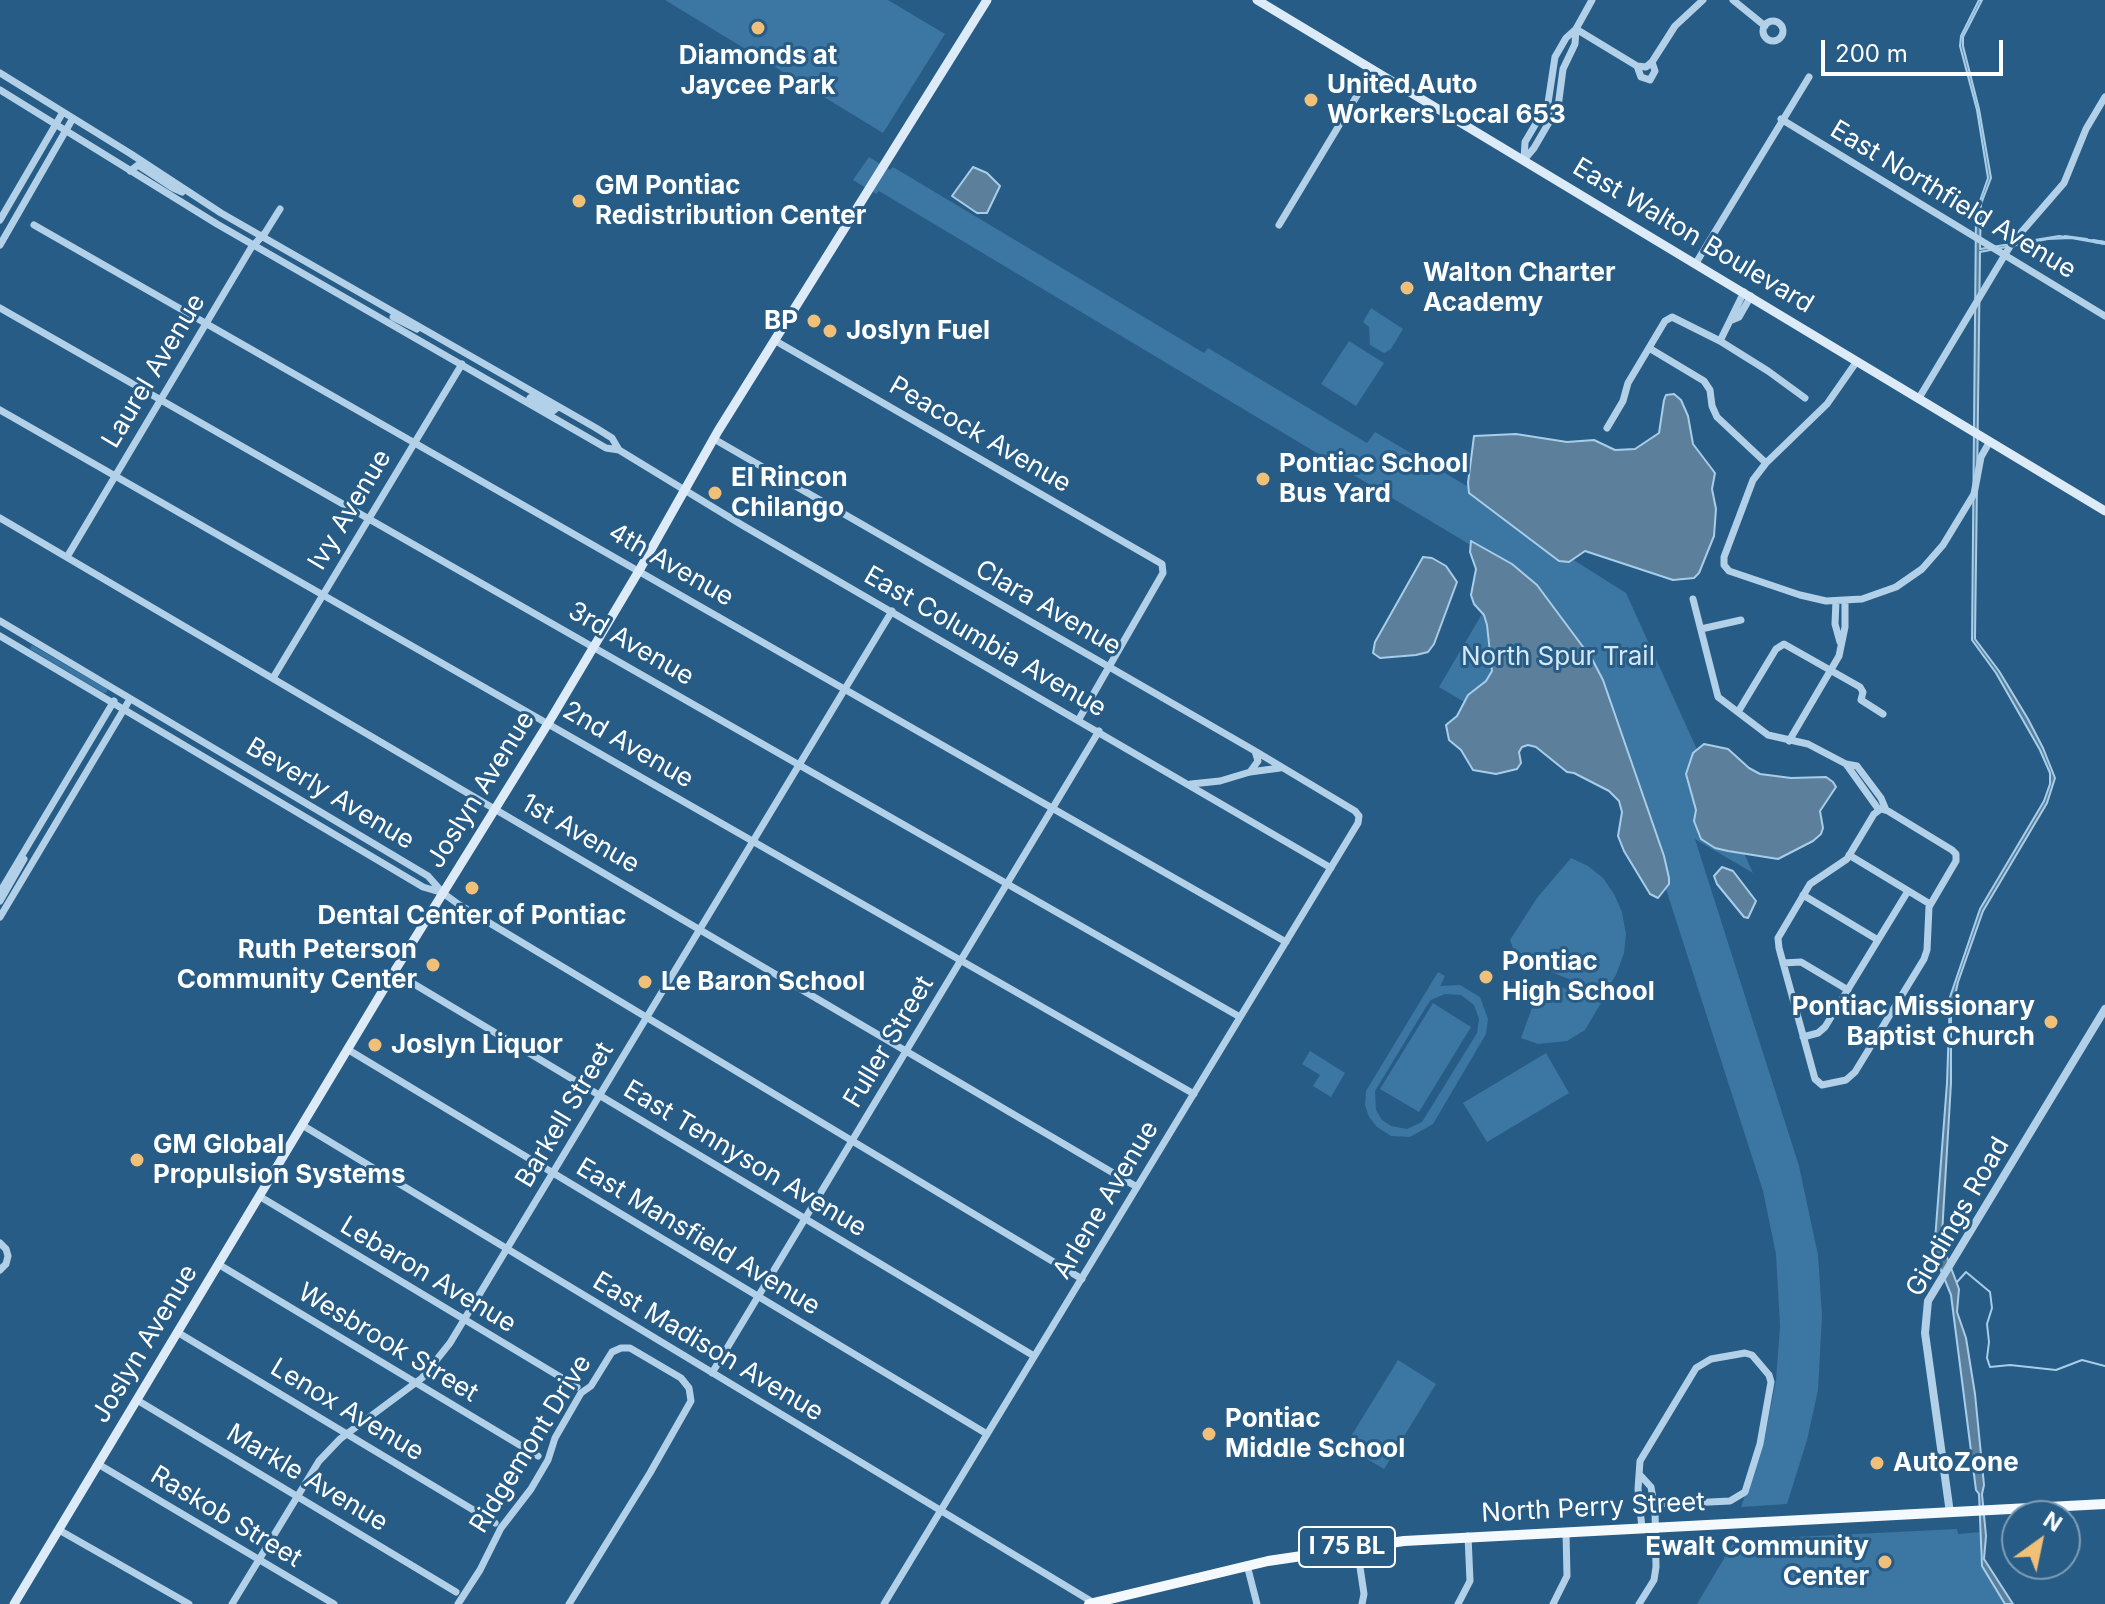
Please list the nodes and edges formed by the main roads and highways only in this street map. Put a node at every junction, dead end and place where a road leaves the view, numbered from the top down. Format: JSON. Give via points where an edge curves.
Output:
{"nodes":[{"id":1,"x":987,"y":0,"type":"edge"},
{"id":2,"x":1257,"y":0,"type":"edge"},
{"id":3,"x":2105,"y":511,"type":"edge"},
{"id":4,"x":2105,"y":1504,"type":"edge"},
{"id":5,"x":14,"y":1604,"type":"edge"},
{"id":6,"x":1093,"y":1604,"type":"edge"}],
"edges":[{"from":1,"to":5,"type":"main road","name":"Joslyn Avenue","via":[[774,340],[497,809]]},
{"from":2,"to":3,"type":"main road","name":"East Walton Boulevard"},
{"from":4,"to":6,"type":"main road","name":"North Perry Street","number":"I 75 BL","via":[[1357,1546],[1247,1565]]}]}
